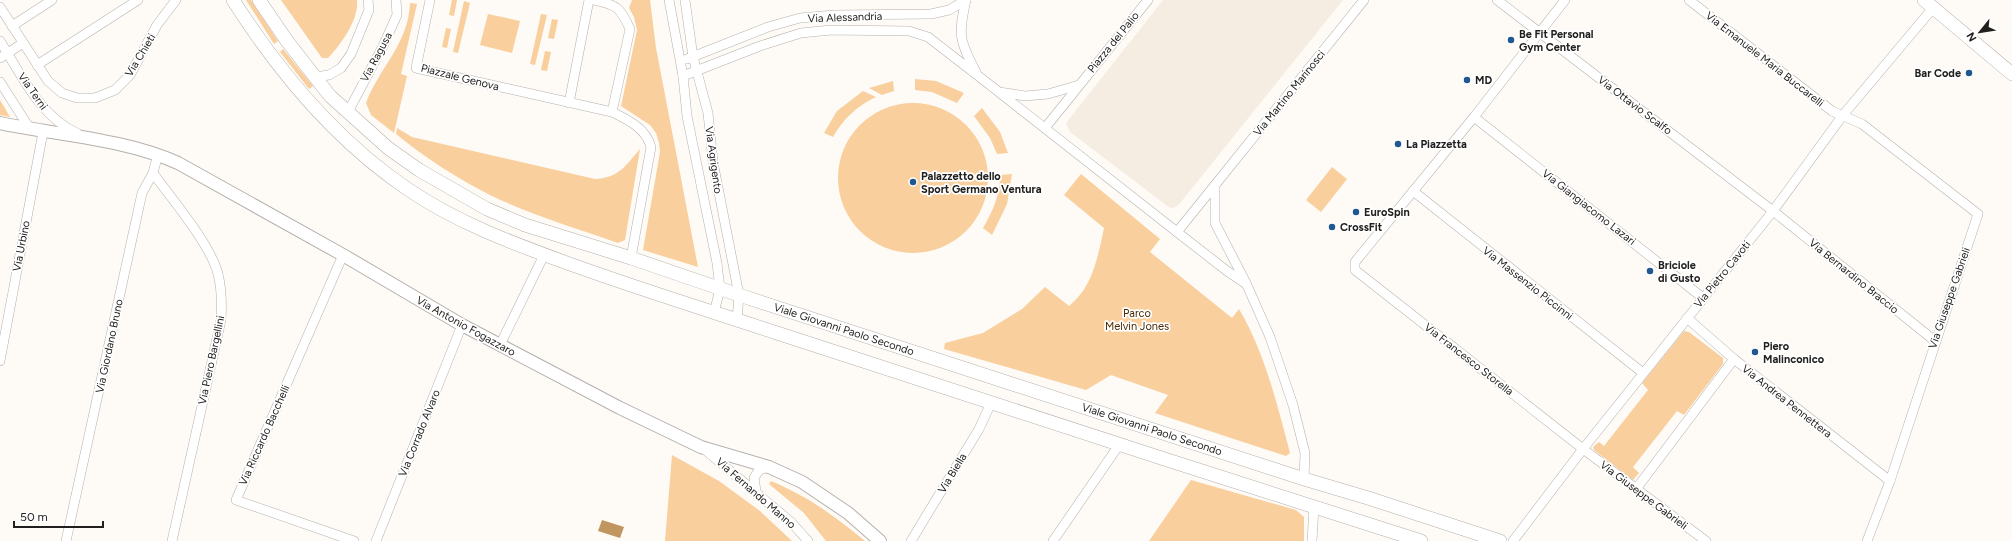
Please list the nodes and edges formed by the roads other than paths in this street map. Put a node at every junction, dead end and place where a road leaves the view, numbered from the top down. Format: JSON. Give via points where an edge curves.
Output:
{"nodes":[{"id":1,"x":52,"y":0,"type":"edge"},
{"id":2,"x":138,"y":0,"type":"edge"},
{"id":3,"x":176,"y":0,"type":"edge"},
{"id":4,"x":233,"y":0,"type":"edge"},
{"id":5,"x":259,"y":0,"type":"edge"},
{"id":6,"x":368,"y":0,"type":"edge"},
{"id":7,"x":396,"y":0,"type":"edge"},
{"id":8,"x":430,"y":0,"type":"edge"},
{"id":9,"x":589,"y":0,"type":"edge"},
{"id":10,"x":594,"y":0,"type":"edge"},
{"id":11,"x":669,"y":0,"type":"edge"},
{"id":12,"x":685,"y":0,"type":"edge"},
{"id":13,"x":966,"y":0,"type":"edge"},
{"id":14,"x":1148,"y":0,"type":"edge"},
{"id":15,"x":1364,"y":0,"type":"edge"},
{"id":16,"x":1497,"y":0,"type":"edge"},
{"id":17,"x":1566,"y":0,"type":"edge"},
{"id":18,"x":1689,"y":0,"type":"edge"},
{"id":19,"x":1929,"y":4,"type":"edge"},
{"id":20,"x":0,"y":7,"type":"edge"},
{"id":21,"x":12,"y":26,"type":"junction"},
{"id":22,"x":1540,"y":33,"type":"junction"},
{"id":23,"x":0,"y":41,"type":"edge"},
{"id":24,"x":23,"y":44,"type":"junction"},
{"id":25,"x":4,"y":56,"type":"edge"},
{"id":26,"x":693,"y":57,"type":"junction"},
{"id":27,"x":681,"y":61,"type":"junction"},
{"id":28,"x":37,"y":65,"type":"junction"},
{"id":29,"x":695,"y":71,"type":"junction"},
{"id":30,"x":978,"y":74,"type":"junction"},
{"id":31,"x":2012,"y":74,"type":"edge"},
{"id":32,"x":683,"y":76,"type":"junction"},
{"id":33,"x":314,"y":77,"type":"junction"},
{"id":34,"x":0,"y":82,"type":"edge"},
{"id":35,"x":1079,"y":85,"type":"junction"},
{"id":36,"x":999,"y":92,"type":"junction"},
{"id":37,"x":569,"y":103,"type":"junction"},
{"id":38,"x":348,"y":112,"type":"junction"},
{"id":39,"x":612,"y":112,"type":"junction"},
{"id":40,"x":1843,"y":115,"type":"junction"},
{"id":41,"x":1474,"y":117,"type":"junction"},
{"id":42,"x":0,"y":124,"type":"edge"},
{"id":43,"x":1045,"y":128,"type":"junction"},
{"id":44,"x":30,"y":129,"type":"junction"},
{"id":45,"x":43,"y":132,"type":"junction"},
{"id":46,"x":97,"y":141,"type":"junction"},
{"id":47,"x":158,"y":154,"type":"junction"},
{"id":48,"x":153,"y":172,"type":"junction"},
{"id":49,"x":1215,"y":185,"type":"junction"},
{"id":50,"x":1413,"y":192,"type":"junction"},
{"id":51,"x":1774,"y":211,"type":"junction"},
{"id":52,"x":1177,"y":232,"type":"junction"},
{"id":53,"x":343,"y":255,"type":"junction"},
{"id":54,"x":544,"y":255,"type":"junction"},
{"id":55,"x":631,"y":258,"type":"junction"},
{"id":56,"x":1246,"y":283,"type":"junction"},
{"id":57,"x":720,"y":289,"type":"junction"},
{"id":58,"x":739,"y":295,"type":"junction"},
{"id":59,"x":1703,"y":298,"type":"junction"},
{"id":60,"x":714,"y":313,"type":"junction"},
{"id":61,"x":1687,"y":318,"type":"junction"},
{"id":62,"x":737,"y":320,"type":"junction"},
{"id":63,"x":462,"y":325,"type":"junction"},
{"id":64,"x":1935,"y":341,"type":"junction"},
{"id":65,"x":500,"y":345,"type":"junction"},
{"id":66,"x":1734,"y":359,"type":"junction"},
{"id":67,"x":0,"y":361,"type":"edge"},
{"id":68,"x":1642,"y":374,"type":"junction"},
{"id":69,"x":991,"y":403,"type":"junction"},
{"id":70,"x":1120,"y":445,"type":"junction"},
{"id":71,"x":701,"y":447,"type":"junction"},
{"id":72,"x":1583,"y":449,"type":"junction"},
{"id":73,"x":769,"y":467,"type":"junction"},
{"id":74,"x":1304,"y":479,"type":"junction"},
{"id":75,"x":1890,"y":481,"type":"junction"},
{"id":76,"x":1636,"y":489,"type":"junction"},
{"id":77,"x":756,"y":491,"type":"junction"},
{"id":78,"x":1314,"y":507,"type":"junction"},
{"id":79,"x":66,"y":541,"type":"edge"},
{"id":80,"x":172,"y":541,"type":"edge"},
{"id":81,"x":354,"y":541,"type":"edge"},
{"id":82,"x":376,"y":541,"type":"edge"},
{"id":83,"x":808,"y":541,"type":"edge"},
{"id":84,"x":880,"y":541,"type":"edge"},
{"id":85,"x":911,"y":541,"type":"edge"},
{"id":86,"x":1053,"y":541,"type":"edge"},
{"id":87,"x":1312,"y":541,"type":"edge"},
{"id":88,"x":1421,"y":541,"type":"edge"},
{"id":89,"x":1500,"y":541,"type":"edge"},
{"id":90,"x":1513,"y":541,"type":"edge"},
{"id":91,"x":1706,"y":541,"type":"edge"},
{"id":92,"x":1867,"y":541,"type":"edge"}],
"edges":[{"from":1,"to":21,"type":"street"},
{"from":2,"to":28,"type":"street"},
{"from":3,"to":28,"type":"street","name":"Via Chieti","via":[[157,25],[130,75],[115,90],[95,98],[77,98],[62,93],[48,81]]},
{"from":4,"to":54,"type":"main road","via":[[279,67],[312,107],[380,169],[444,212]]},
{"from":5,"to":33,"type":"main road","name":"Viale Giovanni Paolo Secondo"},
{"from":6,"to":33,"type":"street","via":[[369,10],[351,54],[341,68],[329,75]]},
{"from":7,"to":38,"type":"street","name":"Via Ragusa","via":[[397,15]]},
{"from":8,"to":37,"type":"street","name":"Piazzale Genova","via":[[416,68]]},
{"from":9,"to":37,"type":"street"},
{"from":10,"to":39,"type":"street","via":[[613,4],[624,16],[630,29]]},
{"from":11,"to":27,"type":"street","name":"Via Agrigento"},
{"from":12,"to":26,"type":"street","name":"Via Agrigento"},
{"from":13,"to":26,"type":"street","name":"Via Alessandria","via":[[949,10],[931,14],[800,18],[768,27]]},
{"from":13,"to":30,"type":"street","via":[[960,25],[963,47]]},
{"from":14,"to":35,"type":"street","name":"Piazza del Palio"},
{"from":15,"to":49,"type":"street","name":"Via Martino Marinosci"},
{"from":16,"to":22,"type":"street","name":"Via Ottavio Scalfo"},
{"from":17,"to":22,"type":"street"},
{"from":18,"to":40,"type":"street","name":"Via Emanuele Maria Buccarelli","via":[[1832,111]]},
{"from":19,"to":31,"type":"main road"},
{"from":19,"to":40,"type":"street","name":"Via Pietro Cavoti"},
{"from":20,"to":21,"type":"street","name":"Via Chieti"},
{"from":21,"to":24,"type":"street","name":"Via Chieti"},
{"from":22,"to":41,"type":"street"},
{"from":22,"to":51,"type":"street","name":"Via Ottavio Scalfo"},
{"from":23,"to":25,"type":"street","name":"Via Terni"},
{"from":24,"to":25,"type":"street"},
{"from":24,"to":28,"type":"street","name":"Via Chieti"},
{"from":25,"to":46,"type":"street","name":"Via Terni","via":[[44,109],[67,128]]},
{"from":26,"to":27,"type":"street","name":"Via Alessandria"},
{"from":26,"to":29,"type":"street","name":"Via Agrigento"},
{"from":27,"to":32,"type":"street","name":"Via Agrigento"},
{"from":29,"to":30,"type":"street","name":"Via Alessandria","via":[[801,33],[831,30],[909,31],[928,37]]},
{"from":29,"to":32,"type":"street","name":"Via Alessandria"},
{"from":29,"to":58,"type":"street","name":"Via Agrigento","via":[[708,113],[713,162]]},
{"from":30,"to":36,"type":"street"},
{"from":32,"to":57,"type":"street","name":"Via Agrigento","via":[[687,116]]},
{"from":33,"to":38,"type":"main road","name":"Viale Giovanni Paolo Secondo"},
{"from":34,"to":44,"type":"street","name":"Via Terni"},
{"from":35,"to":36,"type":"street","via":[[1048,94],[1025,96]]},
{"from":35,"to":43,"type":"street","name":"Piazza del Palio"},
{"from":36,"to":43,"type":"street"},
{"from":37,"to":39,"type":"street","name":"Piazzale Genova"},
{"from":38,"to":55,"type":"main road","name":"Viale Giovanni Paolo Secondo","via":[[388,148],[419,170],[487,209],[524,225]]},
{"from":39,"to":55,"type":"street","name":"Piazzale Genova","via":[[642,130],[649,138],[651,146]]},
{"from":40,"to":51,"type":"street","name":"Via Pietro Cavoti"},
{"from":40,"to":64,"type":"street","name":"Via Giuseppe Gabrieli","via":[[1862,124],[1978,214]]},
{"from":41,"to":50,"type":"street"},
{"from":41,"to":59,"type":"street","name":"Via Giangiacomo Lazari"},
{"from":42,"to":44,"type":"street","name":"Via Antonio Fogazzaro"},
{"from":43,"to":52,"type":"street"},
{"from":44,"to":45,"type":"street","name":"Via Antonio Fogazzaro"},
{"from":45,"to":46,"type":"street","name":"Via Antonio Fogazzaro"},
{"from":45,"to":67,"type":"street","name":"Via Urbino"},
{"from":46,"to":47,"type":"street","name":"Via Antonio Fogazzaro"},
{"from":47,"to":48,"type":"street","name":"Via Giordano Bruno"},
{"from":47,"to":53,"type":"street","name":"Via Antonio Fogazzaro"},
{"from":48,"to":79,"type":"street","name":"Via Giordano Bruno","via":[[142,193]]},
{"from":48,"to":80,"type":"street","name":"Via Piero Bargellini","via":[[204,244],[218,272],[222,298],[221,320]]},
{"from":49,"to":52,"type":"street","name":"Via Martino Marinosci"},
{"from":49,"to":56,"type":"street","via":[[1215,223]]},
{"from":50,"to":68,"type":"street","name":"Via Massenzio Piccinni"},
{"from":50,"to":72,"type":"street","name":"Via Francesco Storella","via":[[1355,262],[1355,270]]},
{"from":51,"to":59,"type":"street","name":"Via Pietro Cavoti"},
{"from":51,"to":64,"type":"street","name":"Via Bernardino Braccio"},
{"from":52,"to":56,"type":"street"},
{"from":53,"to":63,"type":"street","name":"Via Antonio Fogazzaro"},
{"from":53,"to":81,"type":"street","name":"Via Riccardo Bacchelli","via":[[236,500]]},
{"from":54,"to":60,"type":"main road"},
{"from":54,"to":65,"type":"street"},
{"from":55,"to":57,"type":"main road","name":"Viale Giovanni Paolo Secondo"},
{"from":56,"to":74,"type":"street","via":[[1270,337],[1293,405],[1305,453]]},
{"from":57,"to":58,"type":"main road","name":"Viale Giovanni Paolo Secondo"},
{"from":57,"to":60,"type":"street","name":"Via Agrigento"},
{"from":58,"to":62,"type":"street","name":"Via Agrigento"},
{"from":58,"to":74,"type":"main road","name":"Viale Giovanni Paolo Secondo"},
{"from":59,"to":61,"type":"street","name":"Via Pietro Cavoti"},
{"from":60,"to":62,"type":"main road"},
{"from":61,"to":66,"type":"street","name":"Via Andrea Pennettera"},
{"from":61,"to":68,"type":"street","name":"Via Pietro Cavoti"},
{"from":62,"to":69,"type":"main road"},
{"from":63,"to":65,"type":"street","name":"Via Antonio Fogazzaro"},
{"from":63,"to":82,"type":"street","name":"Via Corrado Alvaro"},
{"from":64,"to":75,"type":"street","name":"Via Giuseppe Gabrieli"},
{"from":65,"to":71,"type":"street","name":"Via Antonio Fogazzaro"},
{"from":66,"to":75,"type":"street","name":"Via Andrea Pennettera"},
{"from":66,"to":76,"type":"street"},
{"from":68,"to":72,"type":"street","name":"Via Pietro Cavoti"},
{"from":69,"to":70,"type":"main road"},
{"from":69,"to":85,"type":"street","name":"Via Biella","via":[[979,429]]},
{"from":70,"to":78,"type":"main road"},
{"from":70,"to":86,"type":"street"},
{"from":71,"to":73,"type":"street","name":"Via Antonio Fogazzaro"},
{"from":71,"to":77,"type":"street","name":"Via Fernando Manno"},
{"from":72,"to":76,"type":"street","name":"Via Giuseppe Gabrieli"},
{"from":72,"to":90,"type":"street","name":"Via Pietro Cavoti"},
{"from":73,"to":77,"type":"street","via":[[759,470],[754,478]]},
{"from":73,"to":84,"type":"street","name":"Via Antonio Fogazzaro","via":[[802,482],[842,508]]},
{"from":74,"to":89,"type":"main road","name":"Viale Giovanni Paolo Secondo"},
{"from":75,"to":92,"type":"street","name":"Via Giuseppe Gabrieli"},
{"from":76,"to":91,"type":"street","name":"Via Giuseppe Gabrieli"},
{"from":77,"to":83,"type":"street","name":"Via Fernando Manno"},
{"from":78,"to":87,"type":"street"},
{"from":78,"to":88,"type":"main road"}]}
